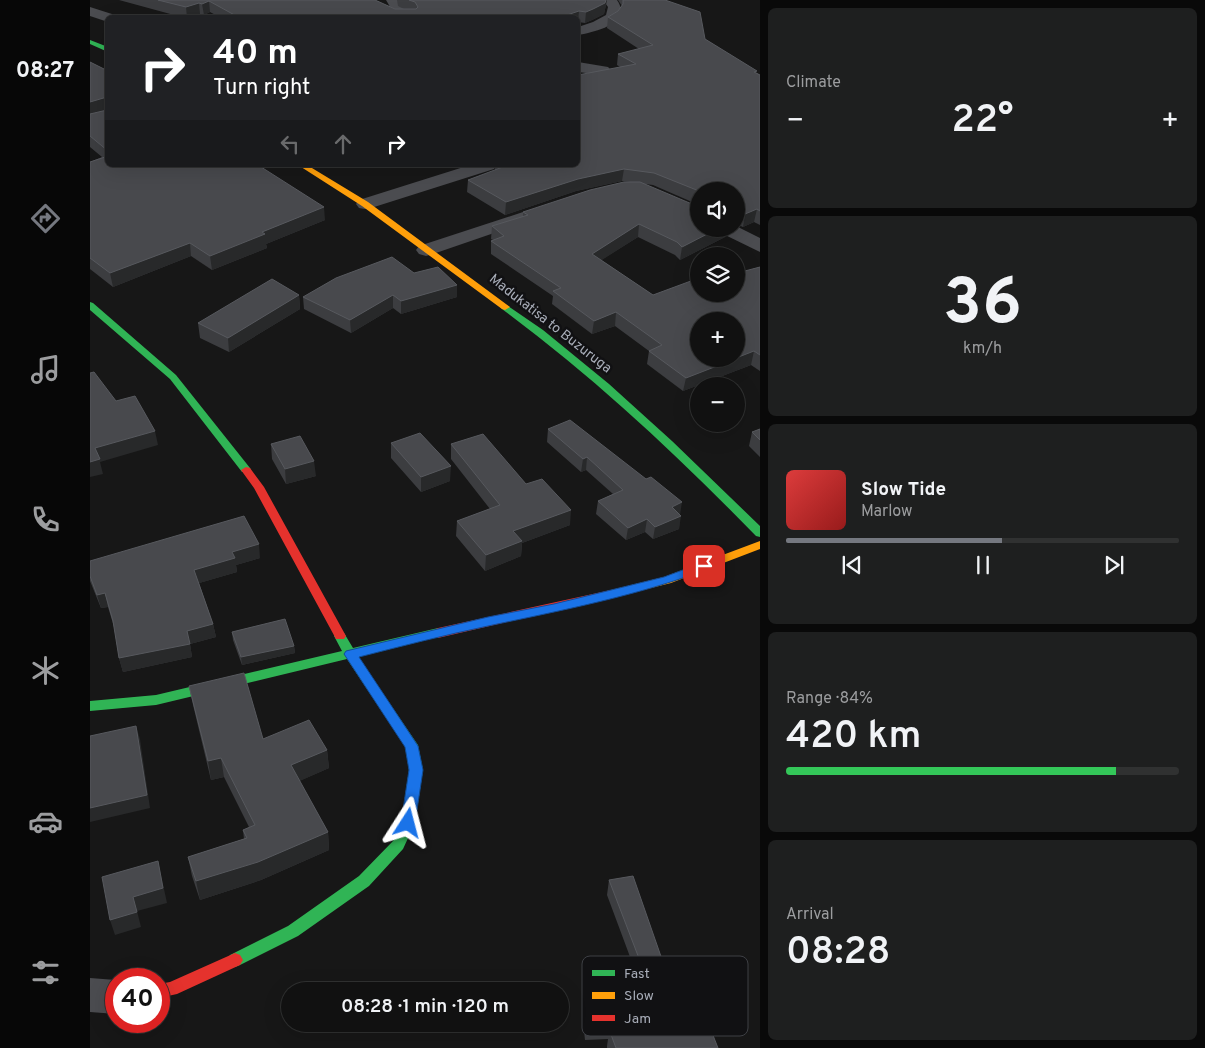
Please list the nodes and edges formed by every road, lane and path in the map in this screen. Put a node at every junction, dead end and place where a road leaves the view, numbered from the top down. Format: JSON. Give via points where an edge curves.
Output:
{"nodes":[{"id":1,"x":610,"y":0,"type":"edge"},
{"id":2,"x":388,"y":4,"type":"edge"},
{"id":3,"x":90,"y":11,"type":"edge"},
{"id":4,"x":404,"y":15,"type":"edge"},
{"id":5,"x":105,"y":16,"type":"edge"},
{"id":6,"x":580,"y":30,"type":"edge"},
{"id":7,"x":90,"y":42,"type":"edge"},
{"id":8,"x":105,"y":49,"type":"edge"},
{"id":9,"x":580,"y":67,"type":"edge"},
{"id":10,"x":603,"y":70,"type":"edge"},
{"id":11,"x":305,"y":167,"type":"edge"},
{"id":12,"x":482,"y":167,"type":"edge"},
{"id":13,"x":365,"y":204,"type":"junction"},
{"id":14,"x":537,"y":212,"type":"edge"},
{"id":15,"x":743,"y":237,"type":"edge"},
{"id":16,"x":760,"y":246,"type":"edge"},
{"id":17,"x":426,"y":250,"type":"junction"},
{"id":18,"x":90,"y":304,"type":"edge"},
{"id":19,"x":760,"y":532,"type":"edge"},
{"id":20,"x":760,"y":545,"type":"edge"},
{"id":21,"x":350,"y":654,"type":"junction"},
{"id":22,"x":90,"y":706,"type":"edge"},
{"id":23,"x":170,"y":989,"type":"edge"},
{"id":24,"x":90,"y":995,"type":"edge"},
{"id":25,"x":105,"y":996,"type":"edge"}],
"edges":[{"from":1,"to":6,"type":"street","via":[[614,14],[609,20]]},
{"from":2,"to":4,"type":"street"},
{"from":3,"to":5,"type":"street"},
{"from":7,"to":8,"type":"street"},
{"from":9,"to":10,"type":"street"},
{"from":11,"to":13,"type":"street","name":"Madukatisa to Buzuruga"},
{"from":12,"to":13,"type":"street"},
{"from":13,"to":17,"type":"street","name":"Madukatisa to Buzuruga"},
{"from":14,"to":17,"type":"street"},
{"from":15,"to":16,"type":"street"},
{"from":17,"to":19,"type":"street","name":"Madukatisa to Buzuruga","via":[[524,320],[603,384],[694,465]]},
{"from":18,"to":21,"type":"street","via":[[173,377],[259,487]]},
{"from":20,"to":21,"type":"street","via":[[667,580],[554,609]]},
{"from":21,"to":22,"type":"street","via":[[156,700]]},
{"from":21,"to":23,"type":"street","via":[[411,746],[416,770],[408,823],[398,845],[364,880],[293,931]]},
{"from":24,"to":25,"type":"street"}]}
